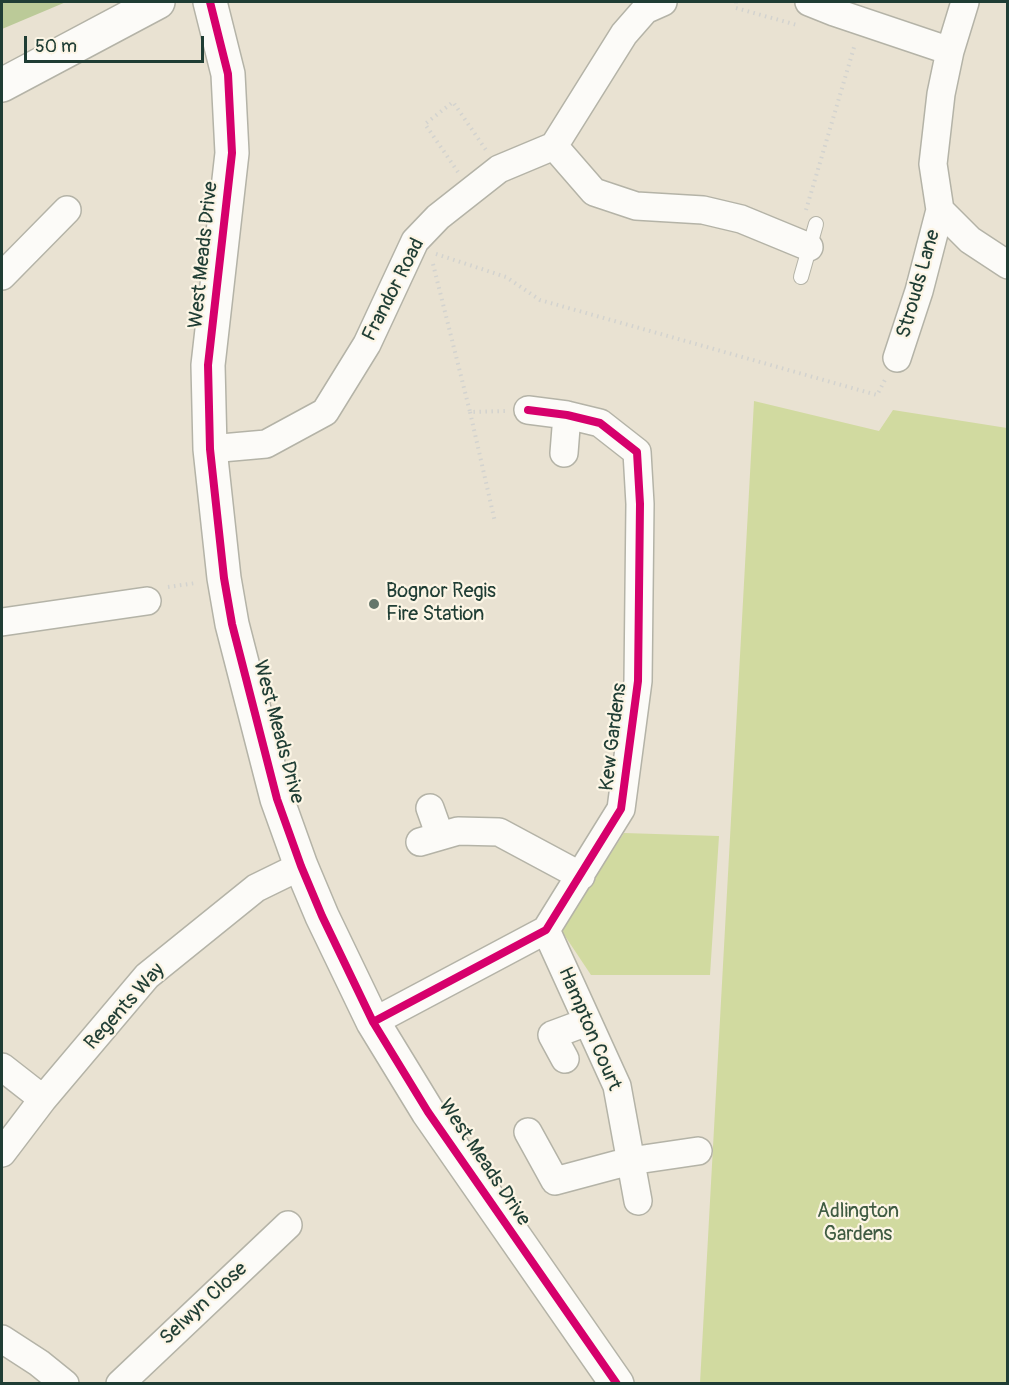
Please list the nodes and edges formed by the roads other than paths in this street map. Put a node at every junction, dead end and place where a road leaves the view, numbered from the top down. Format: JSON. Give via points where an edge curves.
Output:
{"nodes":[{"id":1,"x":158,"y":2,"type":"edge"},
{"id":2,"x":210,"y":2,"type":"edge"},
{"id":3,"x":965,"y":2,"type":"edge"},
{"id":4,"x":648,"y":4,"type":"edge"},
{"id":5,"x":805,"y":14,"type":"edge"},
{"id":6,"x":950,"y":51,"type":"junction"},
{"id":7,"x":2,"y":85,"type":"edge"},
{"id":8,"x":554,"y":146,"type":"junction"},
{"id":9,"x":67,"y":210,"type":"dead end"},
{"id":10,"x":940,"y":210,"type":"junction"},
{"id":11,"x":807,"y":238,"type":"joint"},
{"id":12,"x":1008,"y":265,"type":"edge"},
{"id":13,"x":2,"y":276,"type":"edge"},
{"id":14,"x":801,"y":277,"type":"dead end"},
{"id":15,"x":897,"y":357,"type":"road end"},
{"id":16,"x":528,"y":410,"type":"road end"},
{"id":17,"x":567,"y":415,"type":"junction"},
{"id":18,"x":210,"y":449,"type":"junction"},
{"id":19,"x":564,"y":453,"type":"dead end"},
{"id":20,"x":147,"y":601,"type":"road end"},
{"id":21,"x":2,"y":622,"type":"edge"},
{"id":22,"x":430,"y":808,"type":"dead end"},
{"id":23,"x":301,"y":866,"type":"junction"},
{"id":24,"x":581,"y":876,"type":"junction"},
{"id":25,"x":546,"y":930,"type":"junction"},
{"id":26,"x":373,"y":1022,"type":"junction"},
{"id":27,"x":587,"y":1022,"type":"junction"},
{"id":28,"x":565,"y":1059,"type":"dead end"},
{"id":29,"x":2,"y":1067,"type":"edge"},
{"id":30,"x":43,"y":1099,"type":"junction"},
{"id":31,"x":528,"y":1131,"type":"dead end"},
{"id":32,"x":698,"y":1151,"type":"dead end"},
{"id":33,"x":2,"y":1153,"type":"edge"},
{"id":34,"x":630,"y":1161,"type":"junction"},
{"id":35,"x":638,"y":1202,"type":"dead end"},
{"id":36,"x":288,"y":1226,"type":"dead end"},
{"id":37,"x":2,"y":1340,"type":"edge"},
{"id":38,"x":65,"y":1383,"type":"edge"},
{"id":39,"x":120,"y":1383,"type":"edge"},
{"id":40,"x":617,"y":1383,"type":"edge"}],
"edges":[{"from":1,"to":7,"type":"street"},
{"from":2,"to":18,"type":"street","name":"West Meads Drive","via":[[228,74],[232,153],[208,366]]},
{"from":3,"to":6,"type":"street"},
{"from":4,"to":8,"type":"street","via":[[624,34]]},
{"from":5,"to":6,"type":"street","via":[[834,12]]},
{"from":6,"to":10,"type":"street","via":[[933,164]]},
{"from":8,"to":11,"type":"street","via":[[594,192],[636,206],[703,210]]},
{"from":8,"to":18,"type":"street","name":"Frandor Road","via":[[499,169],[438,217],[415,241],[367,344],[325,412],[266,444]]},
{"from":9,"to":13,"type":"street"},
{"from":10,"to":12,"type":"street","via":[[970,240]]},
{"from":10,"to":15,"type":"street","name":"Strouds Lane"},
{"from":11,"to":14,"type":"lane"},
{"from":16,"to":17,"type":"street","name":"Kew Gardens"},
{"from":17,"to":19,"type":"street"},
{"from":17,"to":24,"type":"street","name":"Kew Gardens","via":[[600,423],[637,452],[640,504],[638,681],[621,809]]},
{"from":18,"to":23,"type":"street","name":"West Meads Drive","via":[[232,624],[277,799]]},
{"from":20,"to":21,"type":"street"},
{"from":22,"to":24,"type":"street","via":[[430,839],[458,831],[499,832]]},
{"from":23,"to":26,"type":"street","name":"West Meads Drive"},
{"from":23,"to":30,"type":"street","name":"Regents Way","via":[[256,888],[147,976]]},
{"from":24,"to":25,"type":"street","name":"Kew Gardens"},
{"from":25,"to":26,"type":"street","name":"Kew Gardens"},
{"from":25,"to":27,"type":"street","name":"Hampton Court"},
{"from":26,"to":40,"type":"street","name":"West Meads Drive","via":[[428,1112]]},
{"from":27,"to":28,"type":"street","via":[[552,1035]]},
{"from":27,"to":34,"type":"street","name":"Hampton Court","via":[[617,1086]]},
{"from":29,"to":30,"type":"street"},
{"from":30,"to":33,"type":"street","name":"Regents Way"},
{"from":31,"to":34,"type":"street","via":[[555,1182]]},
{"from":32,"to":34,"type":"street"},
{"from":34,"to":35,"type":"street","name":"Hampton Court"},
{"from":36,"to":39,"type":"street","name":"Selwyn Close"},
{"from":37,"to":38,"type":"street"}]}
